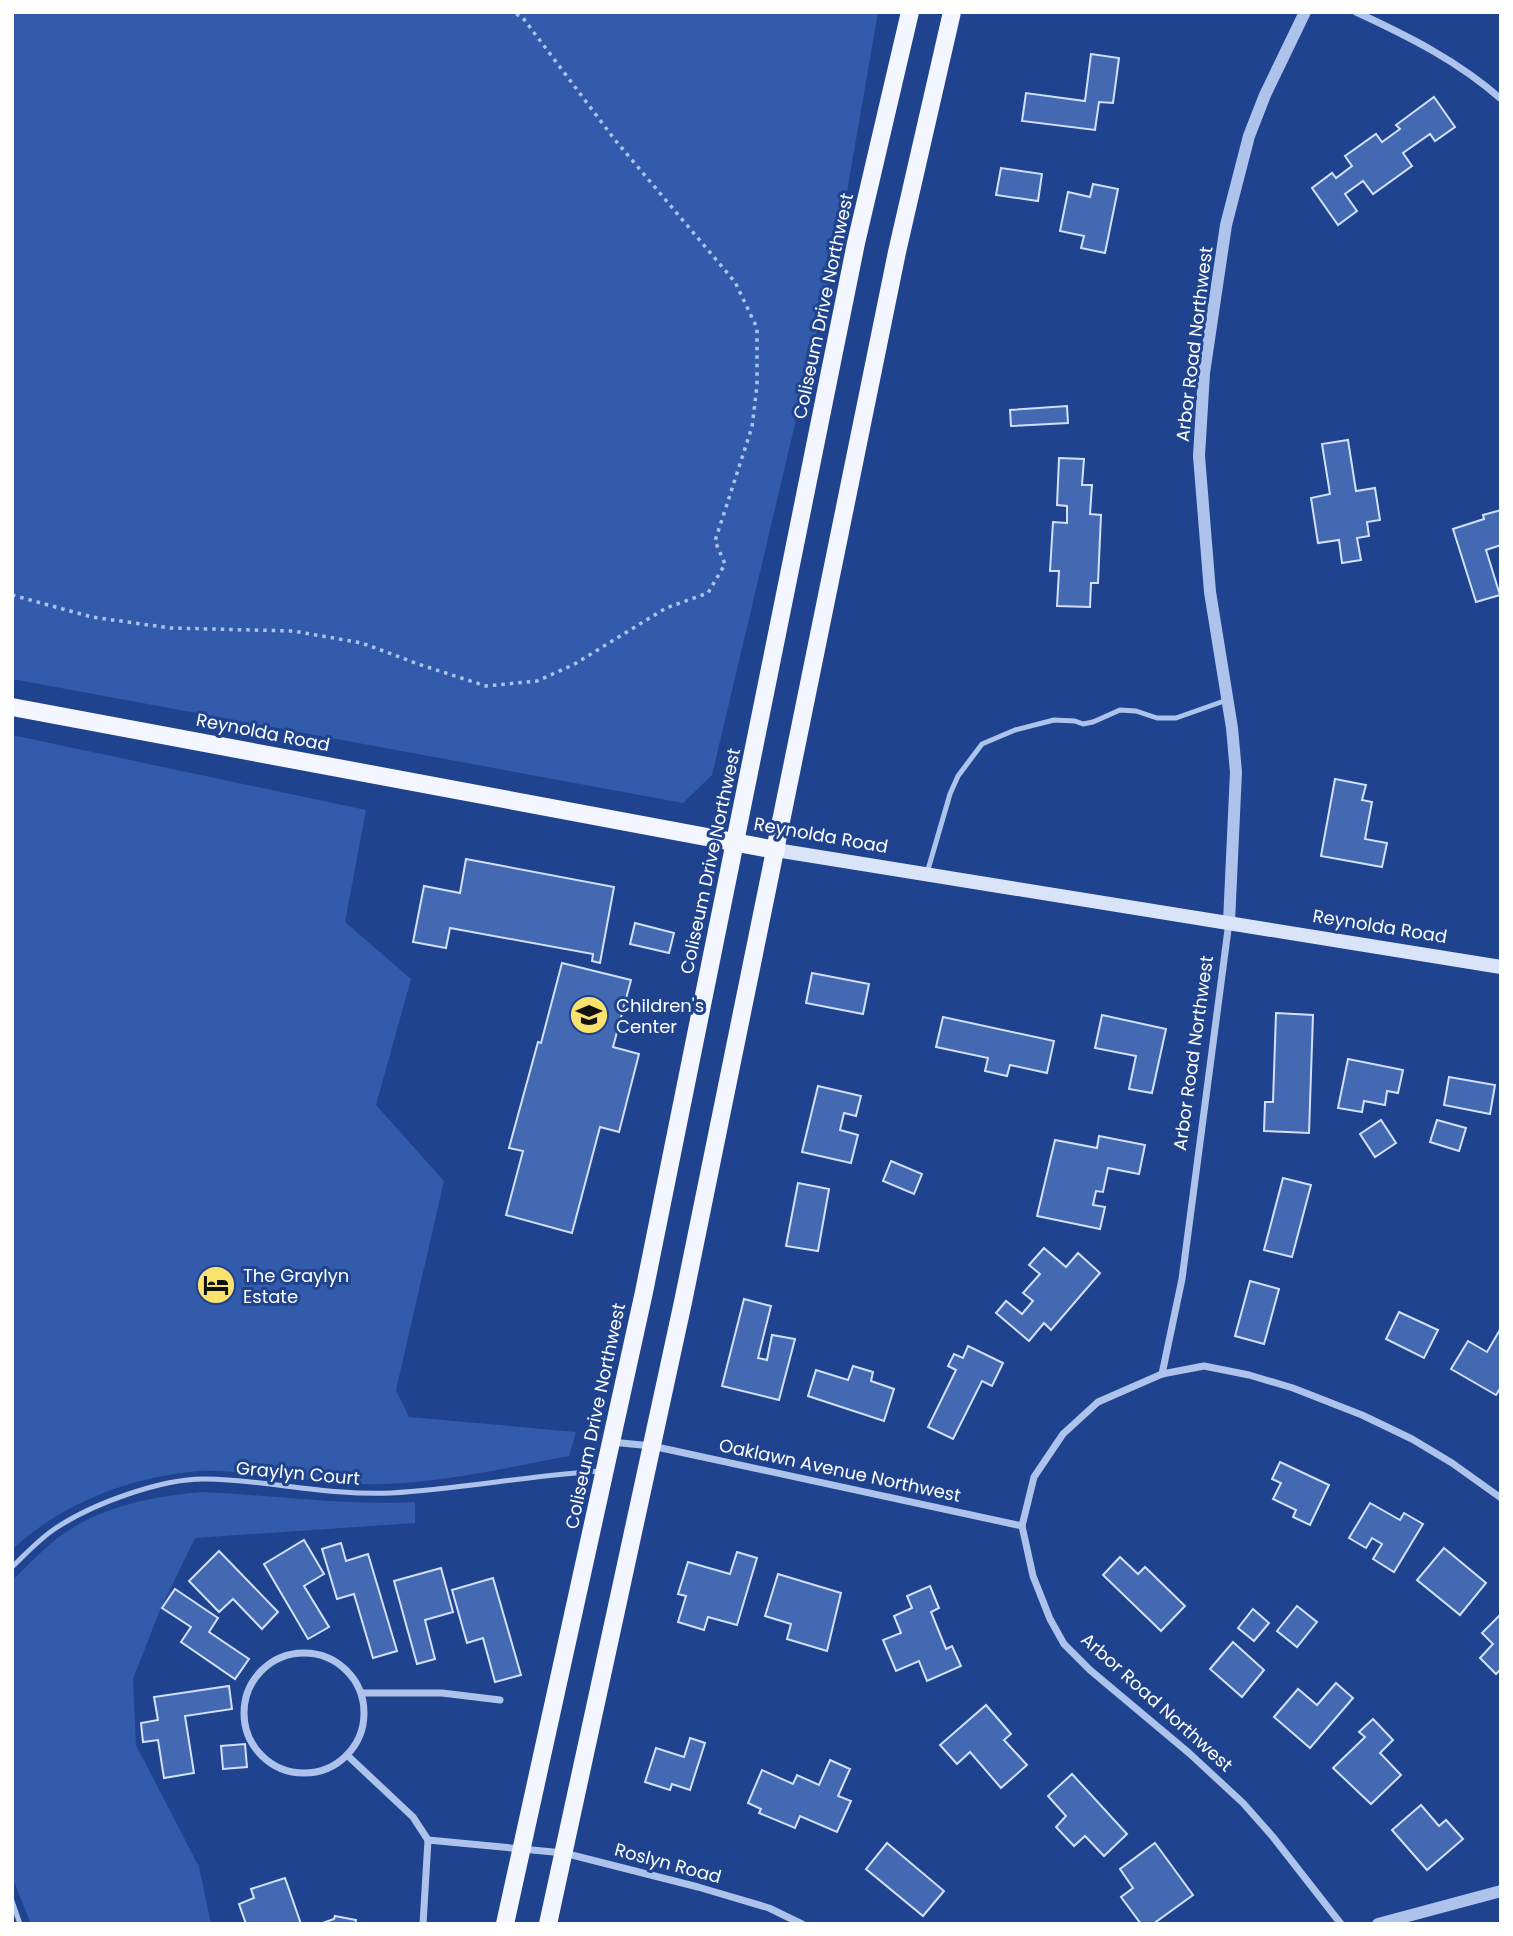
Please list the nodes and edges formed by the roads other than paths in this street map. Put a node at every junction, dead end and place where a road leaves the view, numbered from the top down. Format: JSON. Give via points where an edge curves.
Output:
{"nodes":[{"id":1,"x":910,"y":12,"type":"edge"},
{"id":2,"x":953,"y":12,"type":"edge"},
{"id":3,"x":1305,"y":12,"type":"edge"},
{"id":4,"x":1356,"y":12,"type":"edge"},
{"id":5,"x":1501,"y":99,"type":"edge"},
{"id":6,"x":1227,"y":700,"type":"junction"},
{"id":7,"x":12,"y":707,"type":"edge"},
{"id":8,"x":735,"y":842,"type":"junction"},
{"id":9,"x":776,"y":850,"type":"junction"},
{"id":10,"x":926,"y":874,"type":"junction"},
{"id":11,"x":1228,"y":922,"type":"junction"},
{"id":12,"x":1501,"y":967,"type":"edge"},
{"id":13,"x":1163,"y":1374,"type":"junction"},
{"id":14,"x":611,"y":1441,"type":"junction"},
{"id":15,"x":652,"y":1446,"type":"junction"},
{"id":16,"x":604,"y":1471,"type":"junction"},
{"id":17,"x":1501,"y":1498,"type":"edge"},
{"id":18,"x":1022,"y":1526,"type":"junction"},
{"id":19,"x":12,"y":1567,"type":"edge"},
{"id":20,"x":362,"y":1693,"type":"junction"},
{"id":21,"x":500,"y":1700,"type":"dead end"},
{"id":22,"x":347,"y":1755,"type":"junction"},
{"id":23,"x":428,"y":1840,"type":"junction"},
{"id":24,"x":521,"y":1849,"type":"junction"},
{"id":25,"x":564,"y":1853,"type":"junction"},
{"id":26,"x":1501,"y":1891,"type":"edge"},
{"id":27,"x":12,"y":1901,"type":"edge"},
{"id":28,"x":20,"y":1924,"type":"edge"},
{"id":29,"x":423,"y":1924,"type":"edge"},
{"id":30,"x":505,"y":1924,"type":"edge"},
{"id":31,"x":548,"y":1924,"type":"edge"},
{"id":32,"x":802,"y":1924,"type":"edge"},
{"id":33,"x":1341,"y":1924,"type":"edge"},
{"id":34,"x":1378,"y":1924,"type":"edge"}],
"edges":[{"from":1,"to":8,"type":"main road","name":"Coliseum Drive Northwest","via":[[856,243]]},
{"from":2,"to":9,"type":"main road","via":[[897,252]]},
{"from":3,"to":6,"type":"street","name":"Arbor Road Northwest","via":[[1249,135],[1226,225],[1204,373],[1199,456],[1210,592]]},
{"from":4,"to":5,"type":"street","via":[[1419,41]]},
{"from":6,"to":10,"type":"lane","via":[[1176,718],[1120,710],[1083,724],[1054,720],[982,744],[950,794]]},
{"from":6,"to":11,"type":"street","name":"Arbor Road Northwest","via":[[1236,772]]},
{"from":7,"to":8,"type":"main road","name":"Reynolda Road"},
{"from":8,"to":9,"type":"main road","name":"Reynolda Road"},
{"from":8,"to":14,"type":"main road","name":"Coliseum Drive Northwest"},
{"from":9,"to":10,"type":"main road","name":"Reynolda Road"},
{"from":9,"to":15,"type":"main road"},
{"from":10,"to":11,"type":"main road","name":"Reynolda Road"},
{"from":11,"to":12,"type":"main road","name":"Reynolda Road"},
{"from":11,"to":13,"type":"street","name":"Arbor Road Northwest","via":[[1182,1279]]},
{"from":13,"to":17,"type":"street","via":[[1204,1366],[1293,1388],[1412,1439]]},
{"from":13,"to":18,"type":"street","name":"Arbor Road Northwest","via":[[1098,1402],[1063,1434],[1034,1477]]},
{"from":14,"to":15,"type":"street","name":"Oaklawn Avenue Northwest"},
{"from":14,"to":16,"type":"main road","name":"Coliseum Drive Northwest"},
{"from":15,"to":18,"type":"street","name":"Oaklawn Avenue Northwest"},
{"from":15,"to":25,"type":"main road"},
{"from":16,"to":19,"type":"lane","name":"Graylyn Court","via":[[389,1493],[203,1479],[131,1493],[80,1514]]},
{"from":16,"to":24,"type":"main road","name":"Coliseum Drive Northwest"},
{"from":18,"to":33,"type":"street","name":"Arbor Road Northwest","via":[[1033,1576],[1064,1644],[1243,1803]]},
{"from":20,"to":21,"type":"street","via":[[443,1693]]},
{"from":20,"to":22,"type":"street","via":[[365,1719]]},
{"from":20,"to":22,"type":"street","via":[[337,1661],[312,1652],[285,1656],[261,1670],[247,1693],[247,1733],[272,1764],[311,1773]]},
{"from":22,"to":23,"type":"street","via":[[413,1817]]},
{"from":23,"to":24,"type":"street","name":"Roslyn Road"},
{"from":23,"to":29,"type":"street"},
{"from":24,"to":25,"type":"street","name":"Roslyn Road"},
{"from":24,"to":30,"type":"main road","name":"Coliseum Drive Northwest"},
{"from":25,"to":31,"type":"main road"},
{"from":25,"to":32,"type":"street","name":"Roslyn Road","via":[[769,1908]]},
{"from":26,"to":34,"type":"street"},
{"from":27,"to":28,"type":"lane"}]}
